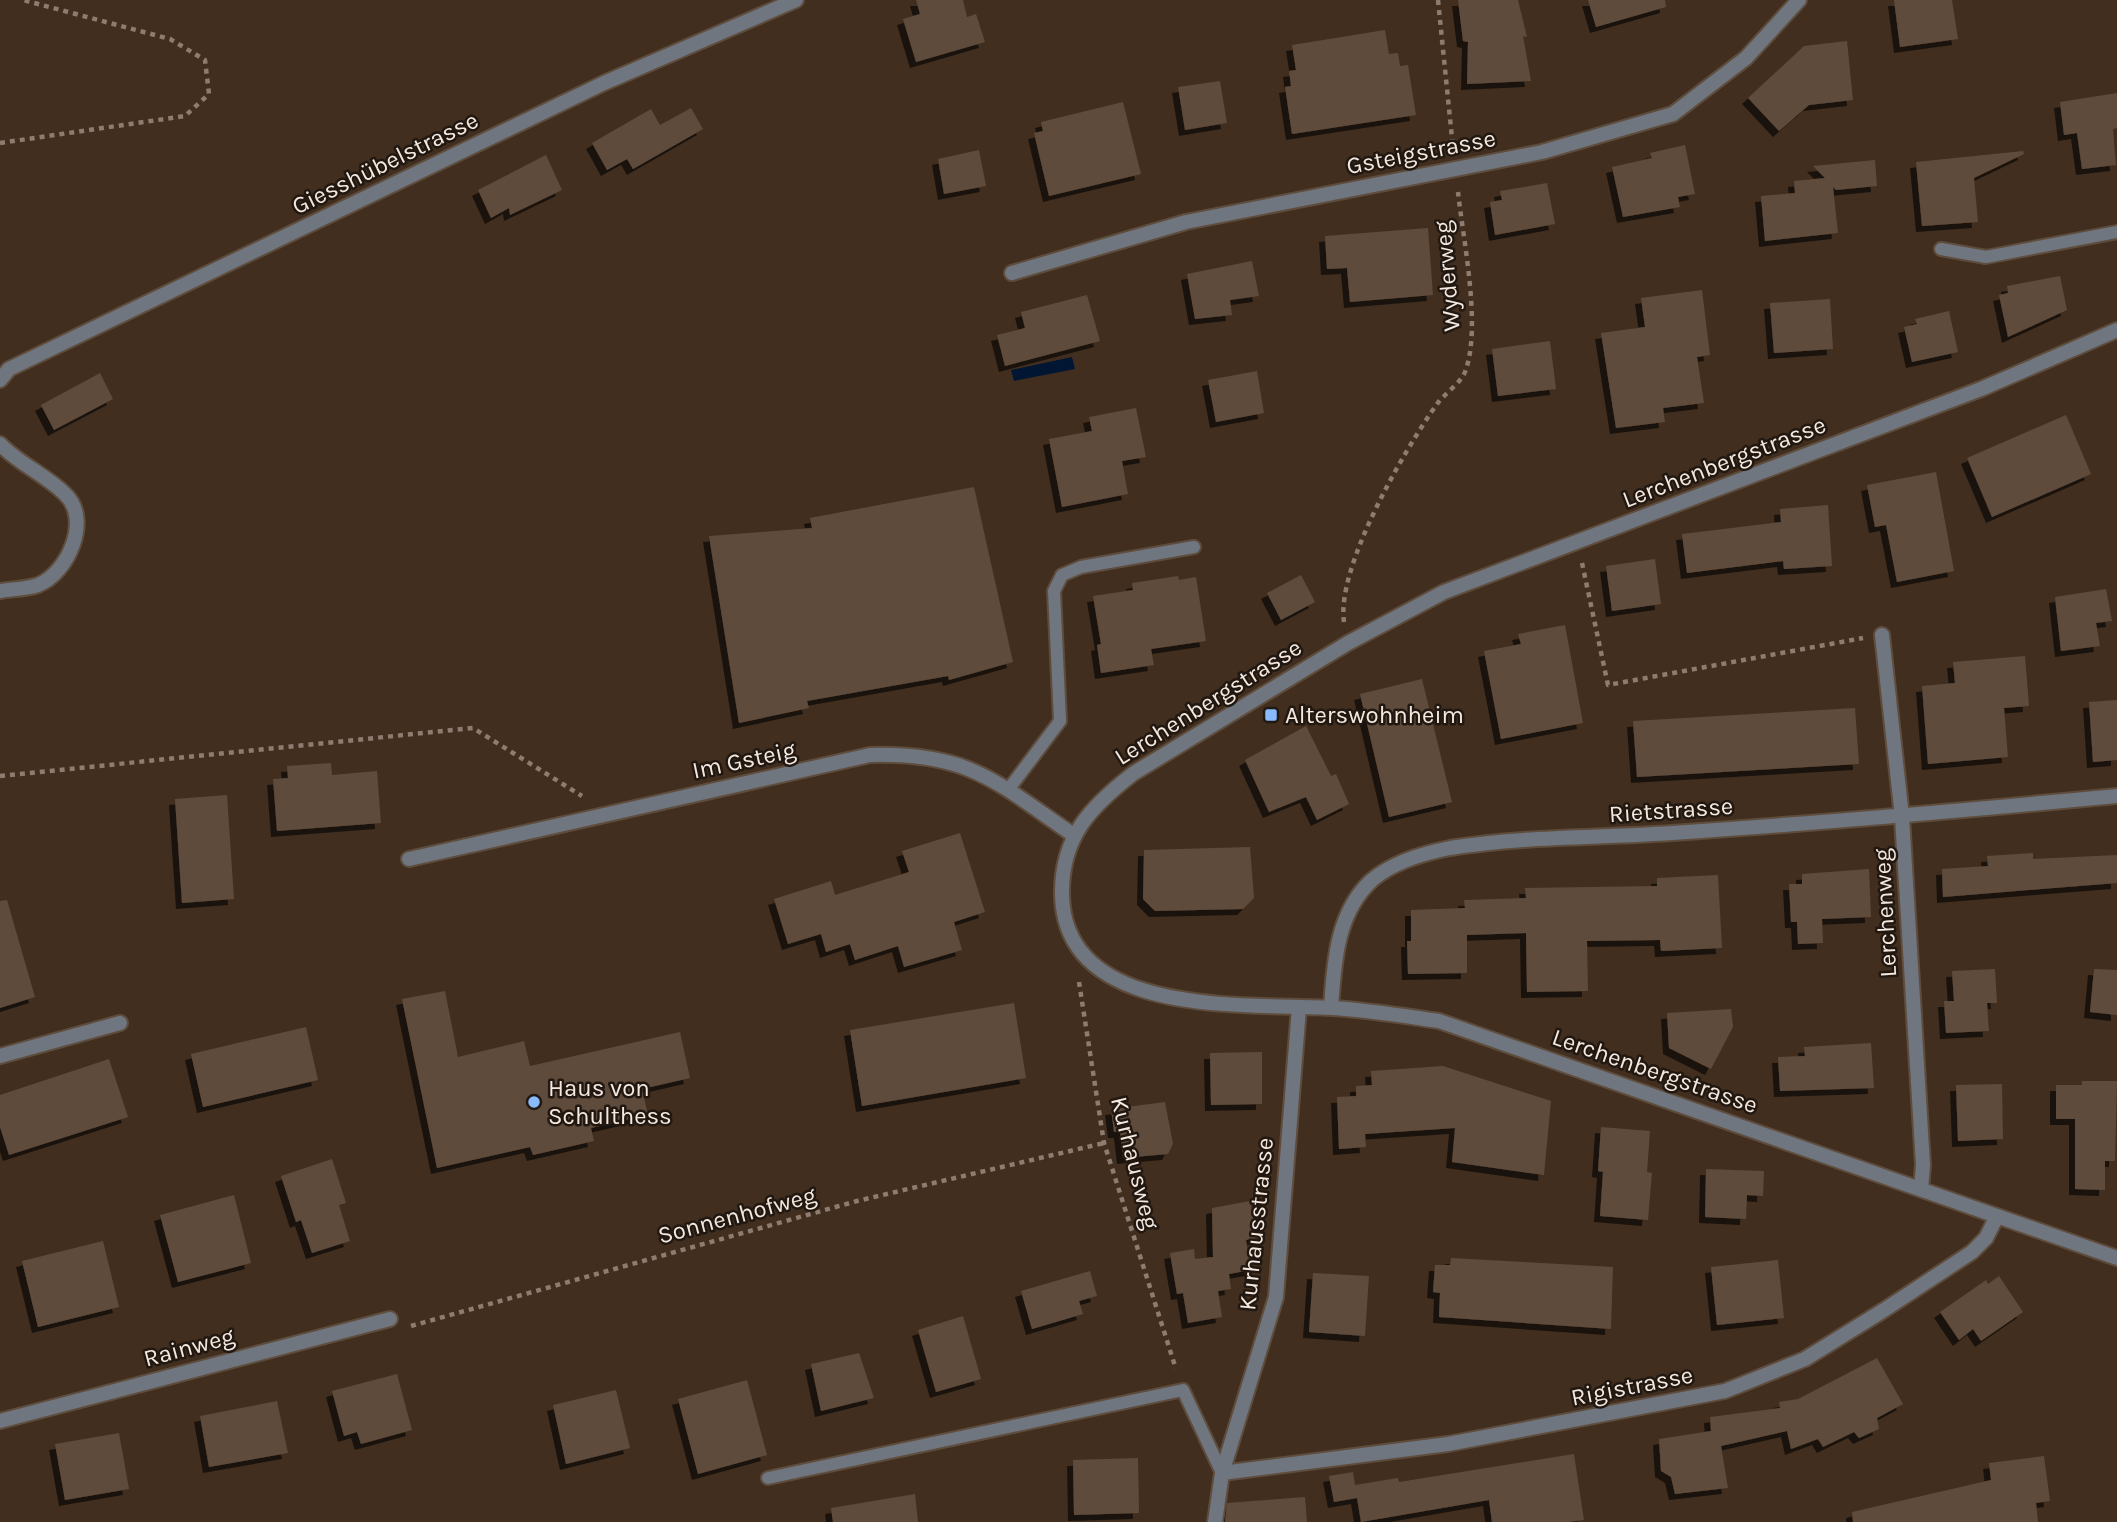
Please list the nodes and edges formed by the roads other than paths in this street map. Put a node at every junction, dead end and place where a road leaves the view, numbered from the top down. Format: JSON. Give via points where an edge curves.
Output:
{"nodes":[{"id":1,"x":796,"y":0,"type":"edge"},
{"id":2,"x":1799,"y":0,"type":"edge"},
{"id":3,"x":2117,"y":232,"type":"edge"},
{"id":4,"x":1941,"y":249,"type":"dead end"},
{"id":5,"x":1012,"y":273,"type":"dead end"},
{"id":6,"x":2117,"y":330,"type":"edge"},
{"id":7,"x":0,"y":380,"type":"edge"},
{"id":8,"x":0,"y":444,"type":"edge"},
{"id":9,"x":1194,"y":547,"type":"dead end"},
{"id":10,"x":0,"y":591,"type":"edge"},
{"id":11,"x":1882,"y":635,"type":"road end"},
{"id":12,"x":1009,"y":790,"type":"junction"},
{"id":13,"x":2117,"y":796,"type":"edge"},
{"id":14,"x":1902,"y":817,"type":"junction"},
{"id":15,"x":1072,"y":835,"type":"junction"},
{"id":16,"x":409,"y":859,"type":"dead end"},
{"id":17,"x":1299,"y":1008,"type":"junction"},
{"id":18,"x":1331,"y":1008,"type":"junction"},
{"id":19,"x":120,"y":1023,"type":"dead end"},
{"id":20,"x":0,"y":1056,"type":"edge"},
{"id":21,"x":1921,"y":1189,"type":"junction"},
{"id":22,"x":1997,"y":1216,"type":"junction"},
{"id":23,"x":2117,"y":1258,"type":"edge"},
{"id":24,"x":390,"y":1319,"type":"road end"},
{"id":25,"x":0,"y":1420,"type":"edge"},
{"id":26,"x":1222,"y":1473,"type":"junction"},
{"id":27,"x":768,"y":1478,"type":"dead end"},
{"id":28,"x":1215,"y":1522,"type":"edge"}],
"edges":[{"from":1,"to":7,"type":"street","name":"Giesshübelstrasse","via":[[604,83],[9,369]]},
{"from":2,"to":5,"type":"street","name":"Gsteigstrasse","via":[[1746,58],[1672,114],[1542,152],[1186,222]]},
{"from":3,"to":4,"type":"lane","via":[[1986,257]]},
{"from":6,"to":15,"type":"street","name":"Lerchenbergstrasse","via":[[1981,389],[1444,592],[1348,643],[1134,773],[1105,795]]},
{"from":8,"to":10,"type":"street","via":[[67,495],[76,516],[75,540],[63,566],[38,585]]},
{"from":9,"to":12,"type":"lane","via":[[1081,567],[1062,575],[1054,591],[1060,721]]},
{"from":11,"to":14,"type":"street","name":"Lerchenweg"},
{"from":12,"to":15,"type":"street","name":"Im Gsteig"},
{"from":12,"to":16,"type":"street","name":"Im Gsteig","via":[[955,762],[870,755]]},
{"from":13,"to":14,"type":"street","name":"Rietstrasse"},
{"from":14,"to":18,"type":"street","name":"Rietstrasse","via":[[1488,844],[1420,855],[1373,880],[1357,899],[1334,958]]},
{"from":14,"to":21,"type":"street","name":"Lerchenweg"},
{"from":15,"to":17,"type":"street","name":"Lerchenbergstrasse","via":[[1062,872],[1062,905],[1074,941],[1095,965],[1139,989],[1186,1002]]},
{"from":17,"to":18,"type":"street","name":"Lerchenbergstrasse"},
{"from":17,"to":26,"type":"street","name":"Kurhausstrasse","via":[[1276,1297]]},
{"from":18,"to":21,"type":"street","name":"Lerchenbergstrasse","via":[[1439,1020]]},
{"from":19,"to":20,"type":"street"},
{"from":21,"to":22,"type":"street","name":"Lerchenbergstrasse"},
{"from":22,"to":23,"type":"street","name":"Lerchenbergstrasse"},
{"from":22,"to":26,"type":"street","name":"Rigistrasse","via":[[1986,1238],[1972,1252],[1884,1310],[1805,1359],[1725,1391],[1448,1444]]},
{"from":24,"to":25,"type":"street","name":"Rainweg"},
{"from":26,"to":27,"type":"lane","via":[[1183,1390]]},
{"from":26,"to":28,"type":"street","name":"Kurhausstrasse"}]}
